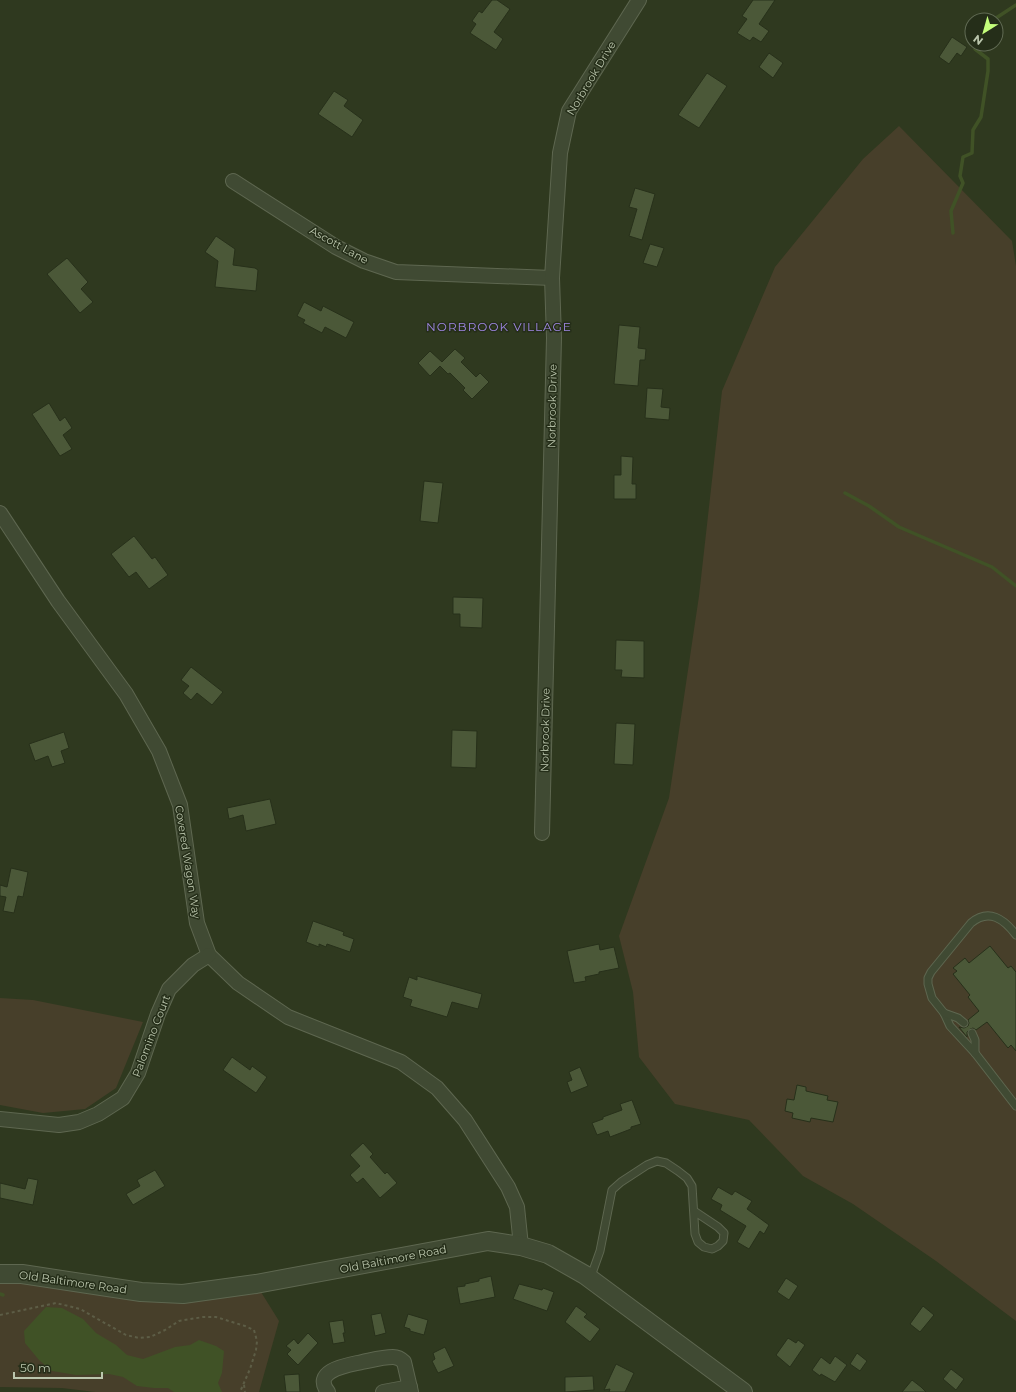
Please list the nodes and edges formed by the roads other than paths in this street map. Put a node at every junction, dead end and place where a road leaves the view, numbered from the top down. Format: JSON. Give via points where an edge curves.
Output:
{"nodes":[{"id":1,"x":639,"y":0,"type":"edge"},
{"id":2,"x":233,"y":181,"type":"dead end"},
{"id":3,"x":552,"y":278,"type":"junction"},
{"id":4,"x":0,"y":513,"type":"edge"},
{"id":5,"x":542,"y":833,"type":"dead end"},
{"id":6,"x":1016,"y":935,"type":"edge"},
{"id":7,"x":209,"y":955,"type":"junction"},
{"id":8,"x":944,"y":1013,"type":"junction"},
{"id":9,"x":964,"y":1023,"type":"dead end"},
{"id":10,"x":972,"y":1033,"type":"dead end"},
{"id":11,"x":975,"y":1053,"type":"junction"},
{"id":12,"x":1016,"y":1106,"type":"edge"},
{"id":13,"x":0,"y":1119,"type":"edge"},
{"id":14,"x":694,"y":1211,"type":"junction"},
{"id":15,"x":521,"y":1246,"type":"junction"},
{"id":16,"x":0,"y":1274,"type":"edge"},
{"id":17,"x":590,"y":1279,"type":"junction"},
{"id":18,"x":411,"y":1389,"type":"edge"},
{"id":19,"x":328,"y":1392,"type":"edge"},
{"id":20,"x":383,"y":1392,"type":"edge"},
{"id":21,"x":743,"y":1392,"type":"edge"}],
"edges":[{"from":1,"to":3,"type":"street","name":"Norbrook Drive","via":[[569,111],[560,153]]},
{"from":2,"to":3,"type":"street","name":"Ascott Lane","via":[[336,246],[364,261],[396,272]]},
{"from":3,"to":5,"type":"street","name":"Norbrook Drive","via":[[554,338]]},
{"from":4,"to":7,"type":"street","name":"Covered Wagon Way","via":[[58,601],[126,694],[159,751],[180,805],[197,923]]},
{"from":6,"to":8,"type":"lane","via":[[995,917],[980,918],[970,923],[928,978],[932,998]]},
{"from":7,"to":13,"type":"street","name":"Palomino Court","via":[[169,989],[138,1072],[123,1098],[98,1114],[79,1122],[59,1125]]},
{"from":7,"to":15,"type":"street","name":"Covered Wagon Way","via":[[238,983],[288,1016],[402,1062],[437,1088],[466,1120],[508,1187],[517,1207]]},
{"from":8,"to":9,"type":"lane"},
{"from":8,"to":11,"type":"lane","via":[[950,1026]]},
{"from":10,"to":11,"type":"lane"},
{"from":11,"to":12,"type":"lane"},
{"from":14,"to":14,"type":"lane","via":[[698,1242],[712,1249],[718,1246],[723,1241],[724,1233]]},
{"from":14,"to":17,"type":"lane","via":[[692,1186],[687,1178],[666,1163],[658,1161],[647,1165],[621,1182],[612,1190],[600,1251]]},
{"from":15,"to":16,"type":"street","name":"Old Baltimore Road","via":[[488,1241],[256,1284],[183,1294],[141,1292],[22,1274]]},
{"from":15,"to":17,"type":"street","name":"Old Baltimore Road","via":[[548,1254]]},
{"from":17,"to":21,"type":"street","name":"Old Baltimore Road"},
{"from":18,"to":19,"type":"street","via":[[404,1362],[394,1357],[333,1369],[324,1382]]},
{"from":18,"to":20,"type":"street"}]}
